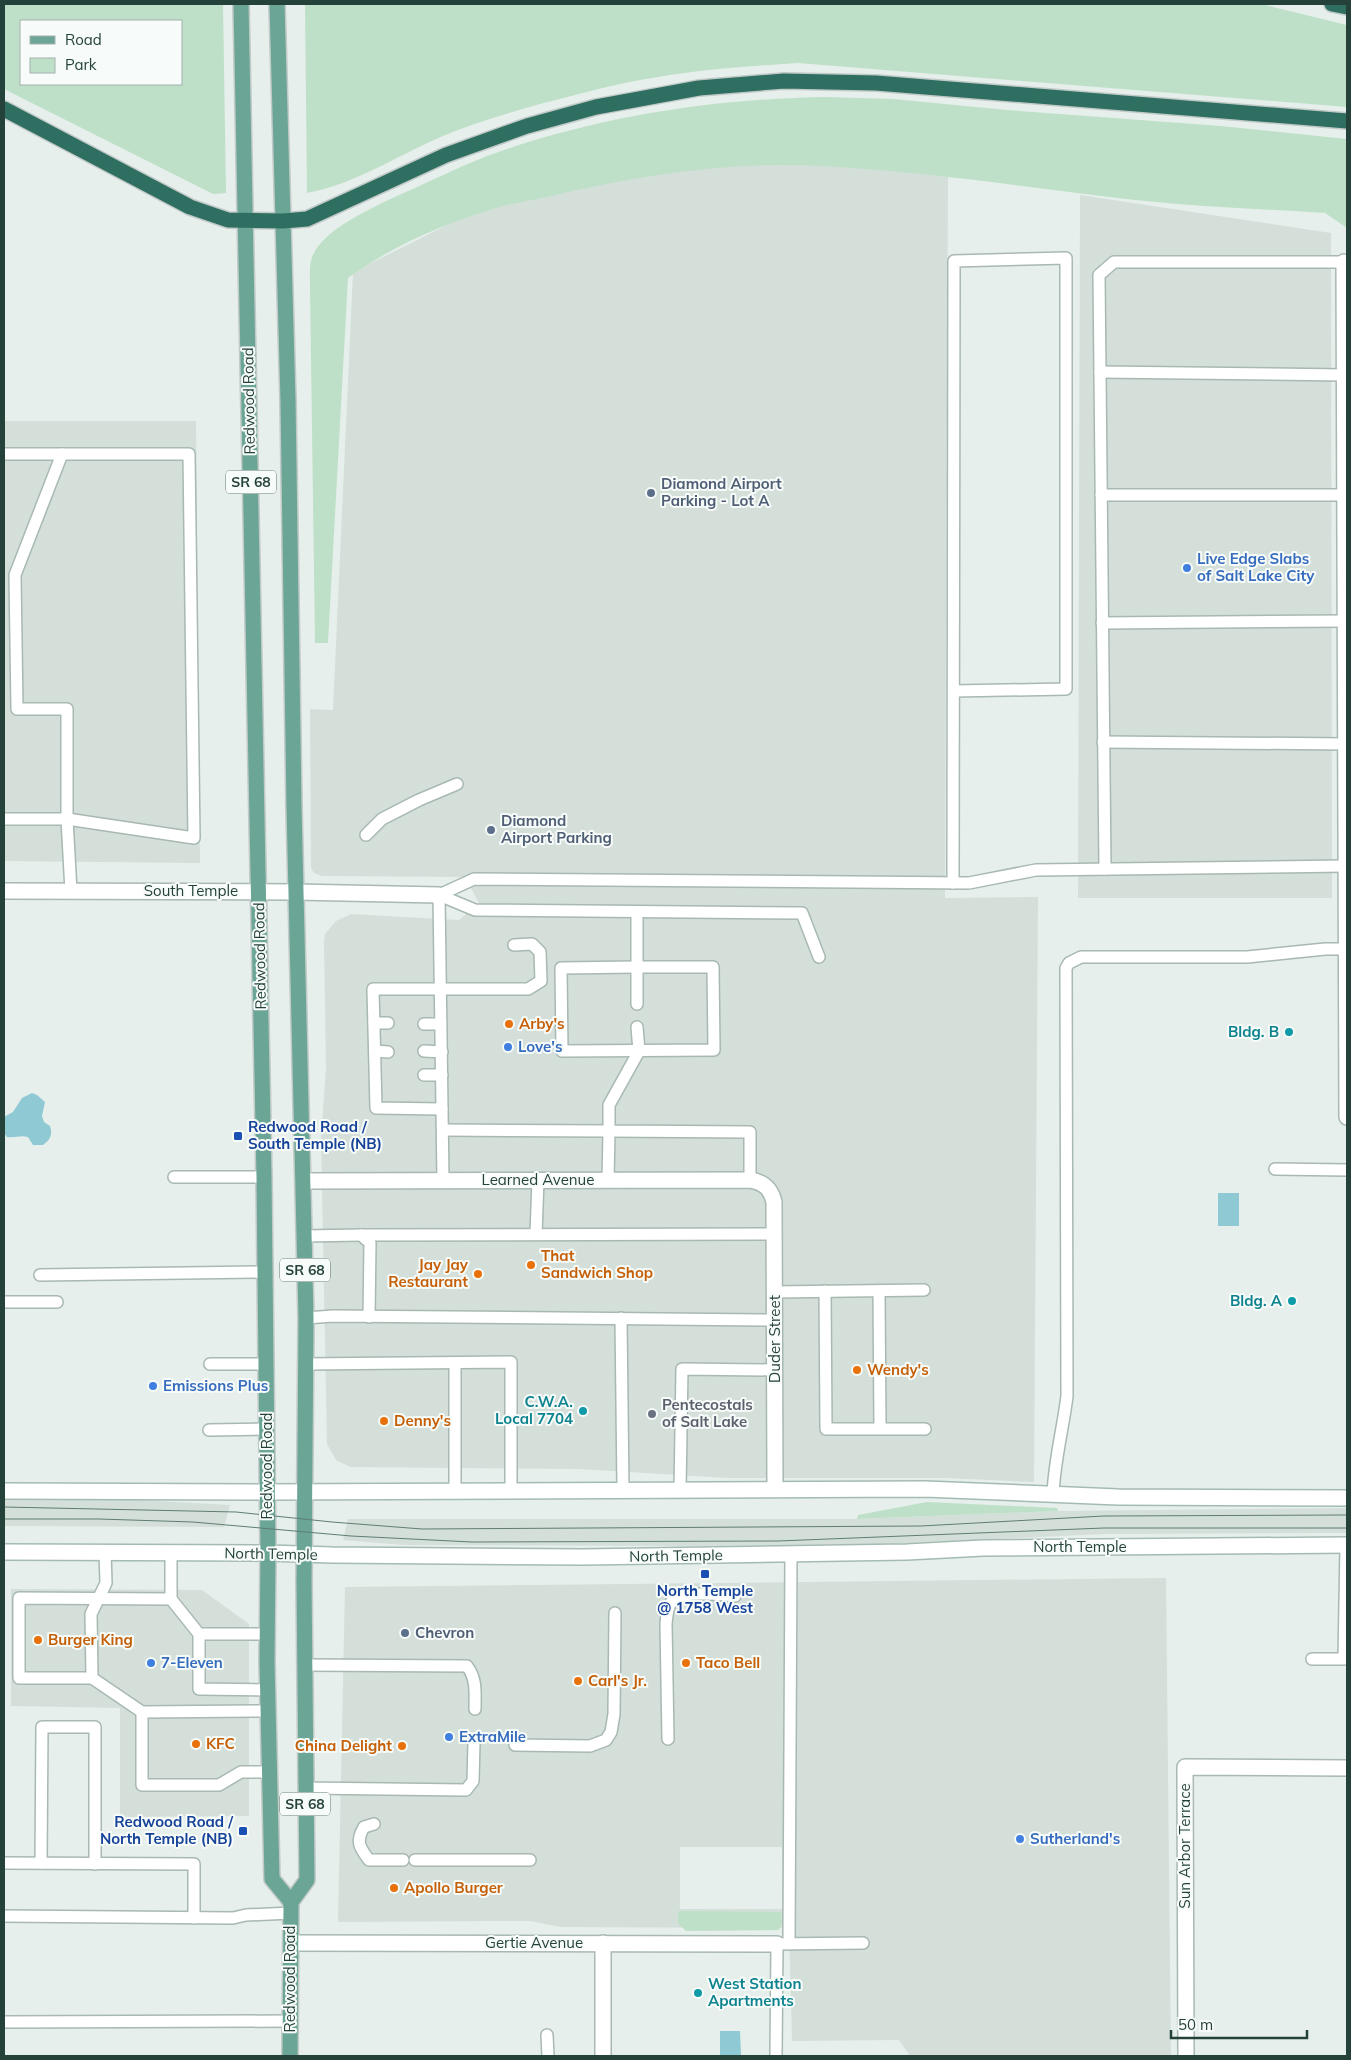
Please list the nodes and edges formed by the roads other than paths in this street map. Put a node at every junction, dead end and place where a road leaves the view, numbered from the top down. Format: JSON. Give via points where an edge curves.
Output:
{"nodes":[{"id":1,"x":1332,"y":4,"type":"edge"},
{"id":2,"x":1347,"y":7,"type":"edge"},
{"id":3,"x":241,"y":9,"type":"edge"},
{"id":4,"x":278,"y":9,"type":"edge"},
{"id":5,"x":4,"y":109,"type":"edge"},
{"id":6,"x":1347,"y":121,"type":"edge"},
{"id":7,"x":283,"y":221,"type":"junction"},
{"id":8,"x":245,"y":222,"type":"junction"},
{"id":9,"x":1344,"y":262,"type":"joint"},
{"id":10,"x":1100,"y":372,"type":"junction"},
{"id":11,"x":1346,"y":373,"type":"edge"},
{"id":12,"x":4,"y":454,"type":"edge"},
{"id":13,"x":62,"y":454,"type":"junction"},
{"id":14,"x":1345,"y":485,"type":"edge"},
{"id":15,"x":1101,"y":495,"type":"junction"},
{"id":16,"x":1345,"y":621,"type":"junction"},
{"id":17,"x":1102,"y":623,"type":"junction"},
{"id":18,"x":954,"y":691,"type":"junction"},
{"id":19,"x":1103,"y":742,"type":"junction"},
{"id":20,"x":1346,"y":744,"type":"junction"},
{"id":21,"x":457,"y":784,"type":"dead end"},
{"id":22,"x":4,"y":819,"type":"edge"},
{"id":23,"x":67,"y":819,"type":"junction"},
{"id":24,"x":366,"y":835,"type":"dead end"},
{"id":25,"x":1346,"y":866,"type":"edge"},
{"id":26,"x":1105,"y":869,"type":"junction"},
{"id":27,"x":954,"y":883,"type":"junction"},
{"id":28,"x":4,"y":891,"type":"edge"},
{"id":29,"x":71,"y":891,"type":"junction"},
{"id":30,"x":259,"y":891,"type":"junction"},
{"id":31,"x":296,"y":892,"type":"junction"},
{"id":32,"x":439,"y":895,"type":"junction"},
{"id":33,"x":637,"y":912,"type":"junction"},
{"id":34,"x":514,"y":945,"type":"dead end"},
{"id":35,"x":1346,"y":949,"type":"junction"},
{"id":36,"x":819,"y":958,"type":"dead end"},
{"id":37,"x":637,"y":967,"type":"junction"},
{"id":38,"x":440,"y":990,"type":"junction"},
{"id":39,"x":637,"y":1004,"type":"dead end"},
{"id":40,"x":374,"y":1023,"type":"junction"},
{"id":41,"x":388,"y":1023,"type":"dead end"},
{"id":42,"x":424,"y":1024,"type":"dead end"},
{"id":43,"x":441,"y":1024,"type":"junction"},
{"id":44,"x":637,"y":1027,"type":"dead end"},
{"id":45,"x":639,"y":1051,"type":"junction"},
{"id":46,"x":375,"y":1052,"type":"junction"},
{"id":47,"x":388,"y":1052,"type":"dead end"},
{"id":48,"x":424,"y":1052,"type":"dead end"},
{"id":49,"x":442,"y":1052,"type":"junction"},
{"id":50,"x":424,"y":1075,"type":"dead end"},
{"id":51,"x":442,"y":1075,"type":"junction"},
{"id":52,"x":376,"y":1076,"type":"junction"},
{"id":53,"x":389,"y":1076,"type":"dead end"},
{"id":54,"x":442,"y":1109,"type":"junction"},
{"id":55,"x":1347,"y":1117,"type":"edge"},
{"id":56,"x":443,"y":1130,"type":"junction"},
{"id":57,"x":609,"y":1131,"type":"junction"},
{"id":58,"x":1275,"y":1169,"type":"dead end"},
{"id":59,"x":1347,"y":1170,"type":"edge"},
{"id":60,"x":174,"y":1177,"type":"dead end"},
{"id":61,"x":264,"y":1177,"type":"junction"},
{"id":62,"x":303,"y":1180,"type":"junction"},
{"id":63,"x":443,"y":1180,"type":"junction"},
{"id":64,"x":538,"y":1180,"type":"junction"},
{"id":65,"x":608,"y":1180,"type":"junction"},
{"id":66,"x":750,"y":1180,"type":"junction"},
{"id":67,"x":769,"y":1189,"type":"joint"},
{"id":68,"x":536,"y":1234,"type":"junction"},
{"id":69,"x":775,"y":1234,"type":"junction"},
{"id":70,"x":361,"y":1235,"type":"junction"},
{"id":71,"x":304,"y":1236,"type":"junction"},
{"id":72,"x":265,"y":1272,"type":"junction"},
{"id":73,"x":40,"y":1276,"type":"dead end"},
{"id":74,"x":924,"y":1290,"type":"dead end"},
{"id":75,"x":825,"y":1291,"type":"junction"},
{"id":76,"x":879,"y":1291,"type":"junction"},
{"id":77,"x":775,"y":1292,"type":"junction"},
{"id":78,"x":4,"y":1302,"type":"edge"},
{"id":79,"x":57,"y":1302,"type":"dead end"},
{"id":80,"x":369,"y":1317,"type":"junction"},
{"id":81,"x":306,"y":1318,"type":"junction"},
{"id":82,"x":621,"y":1318,"type":"junction"},
{"id":83,"x":775,"y":1320,"type":"junction"},
{"id":84,"x":455,"y":1363,"type":"junction"},
{"id":85,"x":210,"y":1364,"type":"dead end"},
{"id":86,"x":266,"y":1364,"type":"junction"},
{"id":87,"x":306,"y":1364,"type":"junction"},
{"id":88,"x":775,"y":1370,"type":"junction"},
{"id":89,"x":880,"y":1428,"type":"junction"},
{"id":90,"x":267,"y":1429,"type":"junction"},
{"id":91,"x":925,"y":1429,"type":"dead end"},
{"id":92,"x":209,"y":1430,"type":"dead end"},
{"id":93,"x":511,"y":1490,"type":"junction"},
{"id":94,"x":622,"y":1490,"type":"junction"},
{"id":95,"x":680,"y":1490,"type":"junction"},
{"id":96,"x":775,"y":1490,"type":"junction"},
{"id":97,"x":4,"y":1491,"type":"edge"},
{"id":98,"x":455,"y":1491,"type":"junction"},
{"id":99,"x":268,"y":1492,"type":"junction"},
{"id":100,"x":306,"y":1492,"type":"junction"},
{"id":101,"x":1053,"y":1495,"type":"junction"},
{"id":102,"x":1347,"y":1498,"type":"edge"},
{"id":103,"x":1346,"y":1545,"type":"edge"},
{"id":104,"x":4,"y":1552,"type":"edge"},
{"id":105,"x":105,"y":1552,"type":"junction"},
{"id":106,"x":171,"y":1553,"type":"junction"},
{"id":107,"x":268,"y":1553,"type":"junction"},
{"id":108,"x":305,"y":1554,"type":"junction"},
{"id":109,"x":791,"y":1554,"type":"junction"},
{"id":110,"x":735,"y":1596,"type":"dead end"},
{"id":111,"x":98,"y":1598,"type":"junction"},
{"id":112,"x":171,"y":1599,"type":"junction"},
{"id":113,"x":615,"y":1614,"type":"dead end"},
{"id":114,"x":199,"y":1634,"type":"junction"},
{"id":115,"x":268,"y":1634,"type":"junction"},
{"id":116,"x":1312,"y":1659,"type":"dead end"},
{"id":117,"x":305,"y":1665,"type":"junction"},
{"id":118,"x":92,"y":1678,"type":"junction"},
{"id":119,"x":268,"y":1690,"type":"junction"},
{"id":120,"x":474,"y":1709,"type":"dead end"},
{"id":121,"x":268,"y":1711,"type":"junction"},
{"id":122,"x":142,"y":1712,"type":"junction"},
{"id":123,"x":668,"y":1739,"type":"dead end"},
{"id":124,"x":474,"y":1742,"type":"dead end"},
{"id":125,"x":515,"y":1745,"type":"dead end"},
{"id":126,"x":1347,"y":1768,"type":"edge"},
{"id":127,"x":269,"y":1772,"type":"junction"},
{"id":128,"x":305,"y":1788,"type":"junction"},
{"id":129,"x":374,"y":1824,"type":"dead end"},
{"id":130,"x":403,"y":1860,"type":"dead end"},
{"id":131,"x":415,"y":1860,"type":"dead end"},
{"id":132,"x":530,"y":1860,"type":"dead end"},
{"id":133,"x":4,"y":1863,"type":"edge"},
{"id":134,"x":41,"y":1864,"type":"junction"},
{"id":135,"x":95,"y":1864,"type":"junction"},
{"id":136,"x":291,"y":1908,"type":"junction"},
{"id":137,"x":4,"y":1916,"type":"edge"},
{"id":138,"x":194,"y":1918,"type":"junction"},
{"id":139,"x":291,"y":1943,"type":"junction"},
{"id":140,"x":604,"y":1943,"type":"junction"},
{"id":141,"x":783,"y":1943,"type":"junction"},
{"id":142,"x":863,"y":1943,"type":"dead end"},
{"id":143,"x":290,"y":2021,"type":"junction"},
{"id":144,"x":4,"y":2022,"type":"edge"},
{"id":145,"x":547,"y":2035,"type":"dead end"},
{"id":146,"x":290,"y":2056,"type":"edge"},
{"id":147,"x":548,"y":2056,"type":"edge"},
{"id":148,"x":604,"y":2056,"type":"edge"},
{"id":149,"x":776,"y":2056,"type":"edge"},
{"id":150,"x":1186,"y":2056,"type":"edge"}],
"edges":[{"from":1,"to":2,"type":"highway"},
{"from":3,"to":8,"type":"main road","name":"Redwood Road","number":"SR 68"},
{"from":4,"to":7,"type":"main road","number":"SR 68"},
{"from":5,"to":8,"type":"highway","via":[[190,208]]},
{"from":6,"to":7,"type":"highway","via":[[876,83],[784,81],[699,88],[596,107],[527,126],[446,155],[312,217]]},
{"from":7,"to":8,"type":"highway"},
{"from":7,"to":31,"type":"main road","number":"SR 68"},
{"from":8,"to":30,"type":"main road","name":"Redwood Road","number":"SR 68"},
{"from":9,"to":10,"type":"lane","via":[[1114,262],[1099,276]]},
{"from":9,"to":11,"type":"street"},
{"from":10,"to":11,"type":"lane"},
{"from":10,"to":15,"type":"lane"},
{"from":11,"to":14,"type":"street"},
{"from":12,"to":13,"type":"lane"},
{"from":13,"to":23,"type":"lane","via":[[15,575],[17,709],[67,709]]},
{"from":13,"to":23,"type":"lane","via":[[189,454],[194,838]]},
{"from":14,"to":15,"type":"lane"},
{"from":14,"to":16,"type":"street"},
{"from":15,"to":17,"type":"lane"},
{"from":16,"to":17,"type":"lane"},
{"from":16,"to":20,"type":"street"},
{"from":17,"to":19,"type":"lane"},
{"from":18,"to":18,"type":"lane","via":[[954,261],[1066,258],[1066,689]]},
{"from":18,"to":27,"type":"lane"},
{"from":19,"to":20,"type":"lane"},
{"from":19,"to":26,"type":"lane"},
{"from":20,"to":25,"type":"street"},
{"from":21,"to":24,"type":"lane","via":[[382,819]]},
{"from":22,"to":23,"type":"lane"},
{"from":23,"to":29,"type":"lane"},
{"from":25,"to":26,"type":"lane"},
{"from":25,"to":35,"type":"street"},
{"from":26,"to":27,"type":"lane","via":[[1036,870]]},
{"from":27,"to":32,"type":"lane","via":[[474,878]]},
{"from":28,"to":29,"type":"street","name":"South Temple"},
{"from":29,"to":30,"type":"street","name":"South Temple"},
{"from":30,"to":31,"type":"street","name":"South Temple"},
{"from":30,"to":61,"type":"main road","name":"Redwood Road","number":"SR 68"},
{"from":31,"to":32,"type":"street","name":"South Temple"},
{"from":31,"to":62,"type":"main road","number":"SR 68"},
{"from":32,"to":33,"type":"lane","via":[[475,910]]},
{"from":32,"to":38,"type":"lane"},
{"from":33,"to":36,"type":"lane","via":[[802,913]]},
{"from":33,"to":37,"type":"lane"},
{"from":34,"to":38,"type":"lane","via":[[532,944],[540,952],[541,981],[528,989]]},
{"from":35,"to":55,"type":"street"},
{"from":35,"to":101,"type":"lane","via":[[1247,957],[1081,957],[1066,968],[1067,1396],[1054,1470]]},
{"from":37,"to":39,"type":"lane"},
{"from":37,"to":45,"type":"lane","via":[[713,967],[714,1050]]},
{"from":37,"to":45,"type":"lane","via":[[561,968],[562,1052]]},
{"from":38,"to":40,"type":"lane","via":[[373,989]]},
{"from":38,"to":43,"type":"lane"},
{"from":40,"to":41,"type":"lane"},
{"from":40,"to":46,"type":"lane"},
{"from":42,"to":43,"type":"lane"},
{"from":43,"to":49,"type":"lane"},
{"from":44,"to":45,"type":"lane"},
{"from":45,"to":57,"type":"lane","via":[[609,1105]]},
{"from":46,"to":47,"type":"lane"},
{"from":46,"to":52,"type":"lane"},
{"from":48,"to":49,"type":"lane"},
{"from":49,"to":51,"type":"lane"},
{"from":50,"to":51,"type":"lane"},
{"from":51,"to":54,"type":"lane"},
{"from":52,"to":53,"type":"lane"},
{"from":52,"to":54,"type":"lane","via":[[376,1108]]},
{"from":54,"to":56,"type":"lane"},
{"from":56,"to":57,"type":"lane"},
{"from":56,"to":63,"type":"lane"},
{"from":57,"to":65,"type":"lane"},
{"from":57,"to":66,"type":"lane","via":[[750,1132]]},
{"from":58,"to":59,"type":"lane"},
{"from":60,"to":61,"type":"lane"},
{"from":61,"to":72,"type":"main road","name":"Redwood Road","number":"SR 68"},
{"from":62,"to":63,"type":"street","name":"Learned Avenue"},
{"from":62,"to":71,"type":"main road","number":"SR 68"},
{"from":63,"to":64,"type":"street","name":"Learned Avenue"},
{"from":64,"to":65,"type":"street","name":"Learned Avenue"},
{"from":64,"to":68,"type":"lane"},
{"from":65,"to":66,"type":"street","name":"Learned Avenue"},
{"from":66,"to":67,"type":"street","name":"Learned Avenue"},
{"from":67,"to":69,"type":"street","name":"Duder Street","via":[[774,1202]]},
{"from":68,"to":69,"type":"lane"},
{"from":68,"to":70,"type":"lane"},
{"from":69,"to":77,"type":"street","name":"Duder Street"},
{"from":70,"to":71,"type":"lane"},
{"from":70,"to":80,"type":"lane","via":[[370,1243]]},
{"from":71,"to":81,"type":"main road","number":"SR 68"},
{"from":72,"to":73,"type":"lane"},
{"from":72,"to":86,"type":"main road","name":"Redwood Road","number":"SR 68"},
{"from":74,"to":76,"type":"lane"},
{"from":75,"to":76,"type":"lane"},
{"from":75,"to":77,"type":"lane"},
{"from":75,"to":89,"type":"lane","via":[[826,1429]]},
{"from":76,"to":89,"type":"lane"},
{"from":77,"to":83,"type":"street","name":"Duder Street"},
{"from":78,"to":79,"type":"lane"},
{"from":80,"to":81,"type":"lane"},
{"from":80,"to":82,"type":"lane"},
{"from":81,"to":87,"type":"main road","number":"SR 68"},
{"from":82,"to":83,"type":"lane"},
{"from":82,"to":94,"type":"lane"},
{"from":83,"to":88,"type":"street","name":"Duder Street"},
{"from":84,"to":87,"type":"lane"},
{"from":84,"to":93,"type":"lane","via":[[511,1362]]},
{"from":84,"to":98,"type":"lane"},
{"from":85,"to":86,"type":"lane"},
{"from":86,"to":90,"type":"main road","name":"Redwood Road","number":"SR 68"},
{"from":87,"to":100,"type":"main road","number":"SR 68"},
{"from":88,"to":95,"type":"lane","via":[[682,1370]]},
{"from":88,"to":96,"type":"street","name":"Duder Street"},
{"from":89,"to":91,"type":"lane"},
{"from":90,"to":92,"type":"lane"},
{"from":90,"to":99,"type":"main road","name":"Redwood Road","number":"SR 68"},
{"from":93,"to":94,"type":"street"},
{"from":93,"to":98,"type":"street"},
{"from":94,"to":95,"type":"street"},
{"from":95,"to":96,"type":"street"},
{"from":96,"to":101,"type":"street","via":[[925,1490]]},
{"from":97,"to":99,"type":"street"},
{"from":98,"to":100,"type":"street"},
{"from":99,"to":100,"type":"street"},
{"from":99,"to":107,"type":"main road","name":"Redwood Road","number":"SR 68"},
{"from":100,"to":108,"type":"main road","number":"SR 68"},
{"from":101,"to":102,"type":"street"},
{"from":103,"to":109,"type":"street","name":"North Temple","via":[[983,1548]]},
{"from":103,"to":116,"type":"lane","via":[[1344,1659]]},
{"from":104,"to":105,"type":"street","name":"North Temple"},
{"from":105,"to":106,"type":"street","name":"North Temple"},
{"from":105,"to":111,"type":"lane","via":[[106,1583]]},
{"from":106,"to":107,"type":"street","name":"North Temple"},
{"from":106,"to":112,"type":"lane"},
{"from":107,"to":108,"type":"street","name":"North Temple"},
{"from":107,"to":115,"type":"main road","name":"Redwood Road","number":"SR 68"},
{"from":108,"to":109,"type":"street","name":"North Temple","via":[[583,1557]]},
{"from":108,"to":117,"type":"main road","number":"SR 68"},
{"from":109,"to":141,"type":"lane"},
{"from":110,"to":123,"type":"lane","via":[[682,1595],[673,1599],[669,1607],[666,1624]]},
{"from":111,"to":112,"type":"lane"},
{"from":111,"to":118,"type":"lane","via":[[91,1614]]},
{"from":111,"to":118,"type":"lane","via":[[19,1598],[19,1678]]},
{"from":112,"to":114,"type":"lane"},
{"from":113,"to":125,"type":"lane","via":[[614,1714],[606,1740],[590,1746]]},
{"from":114,"to":115,"type":"lane"},
{"from":114,"to":119,"type":"lane","via":[[199,1689]]},
{"from":115,"to":119,"type":"main road","name":"Redwood Road","number":"SR 68"},
{"from":117,"to":120,"type":"lane","via":[[467,1666],[472,1674]]},
{"from":117,"to":128,"type":"main road","number":"SR 68"},
{"from":118,"to":122,"type":"lane"},
{"from":119,"to":121,"type":"main road","name":"Redwood Road","number":"SR 68"},
{"from":121,"to":122,"type":"lane"},
{"from":121,"to":127,"type":"main road","name":"Redwood Road","number":"SR 68"},
{"from":122,"to":127,"type":"lane","via":[[142,1784],[218,1785],[241,1772]]},
{"from":124,"to":128,"type":"lane","via":[[473,1781],[466,1790]]},
{"from":126,"to":150,"type":"street","name":"Sun Arbor Terrace","via":[[1185,1767]]},
{"from":127,"to":136,"type":"main road","name":"Redwood Road","number":"SR 68","via":[[272,1878]]},
{"from":128,"to":136,"type":"main road","number":"SR 68","via":[[307,1880]]},
{"from":129,"to":130,"type":"lane","via":[[364,1828],[359,1835],[360,1848],[369,1860]]},
{"from":131,"to":132,"type":"lane"},
{"from":133,"to":134,"type":"lane"},
{"from":134,"to":135,"type":"lane"},
{"from":134,"to":135,"type":"lane","via":[[42,1727],[95,1727]]},
{"from":135,"to":138,"type":"lane","via":[[194,1864]]},
{"from":136,"to":138,"type":"lane","via":[[233,1918]]},
{"from":136,"to":139,"type":"main road","name":"Redwood Road"},
{"from":137,"to":138,"type":"lane"},
{"from":139,"to":140,"type":"street","name":"Gertie Avenue"},
{"from":139,"to":143,"type":"main road","name":"Redwood Road"},
{"from":140,"to":141,"type":"street","name":"Gertie Avenue"},
{"from":140,"to":148,"type":"street"},
{"from":141,"to":142,"type":"lane"},
{"from":141,"to":149,"type":"lane"},
{"from":143,"to":144,"type":"lane"},
{"from":143,"to":146,"type":"main road","name":"Redwood Road"},
{"from":145,"to":147,"type":"lane"}]}
